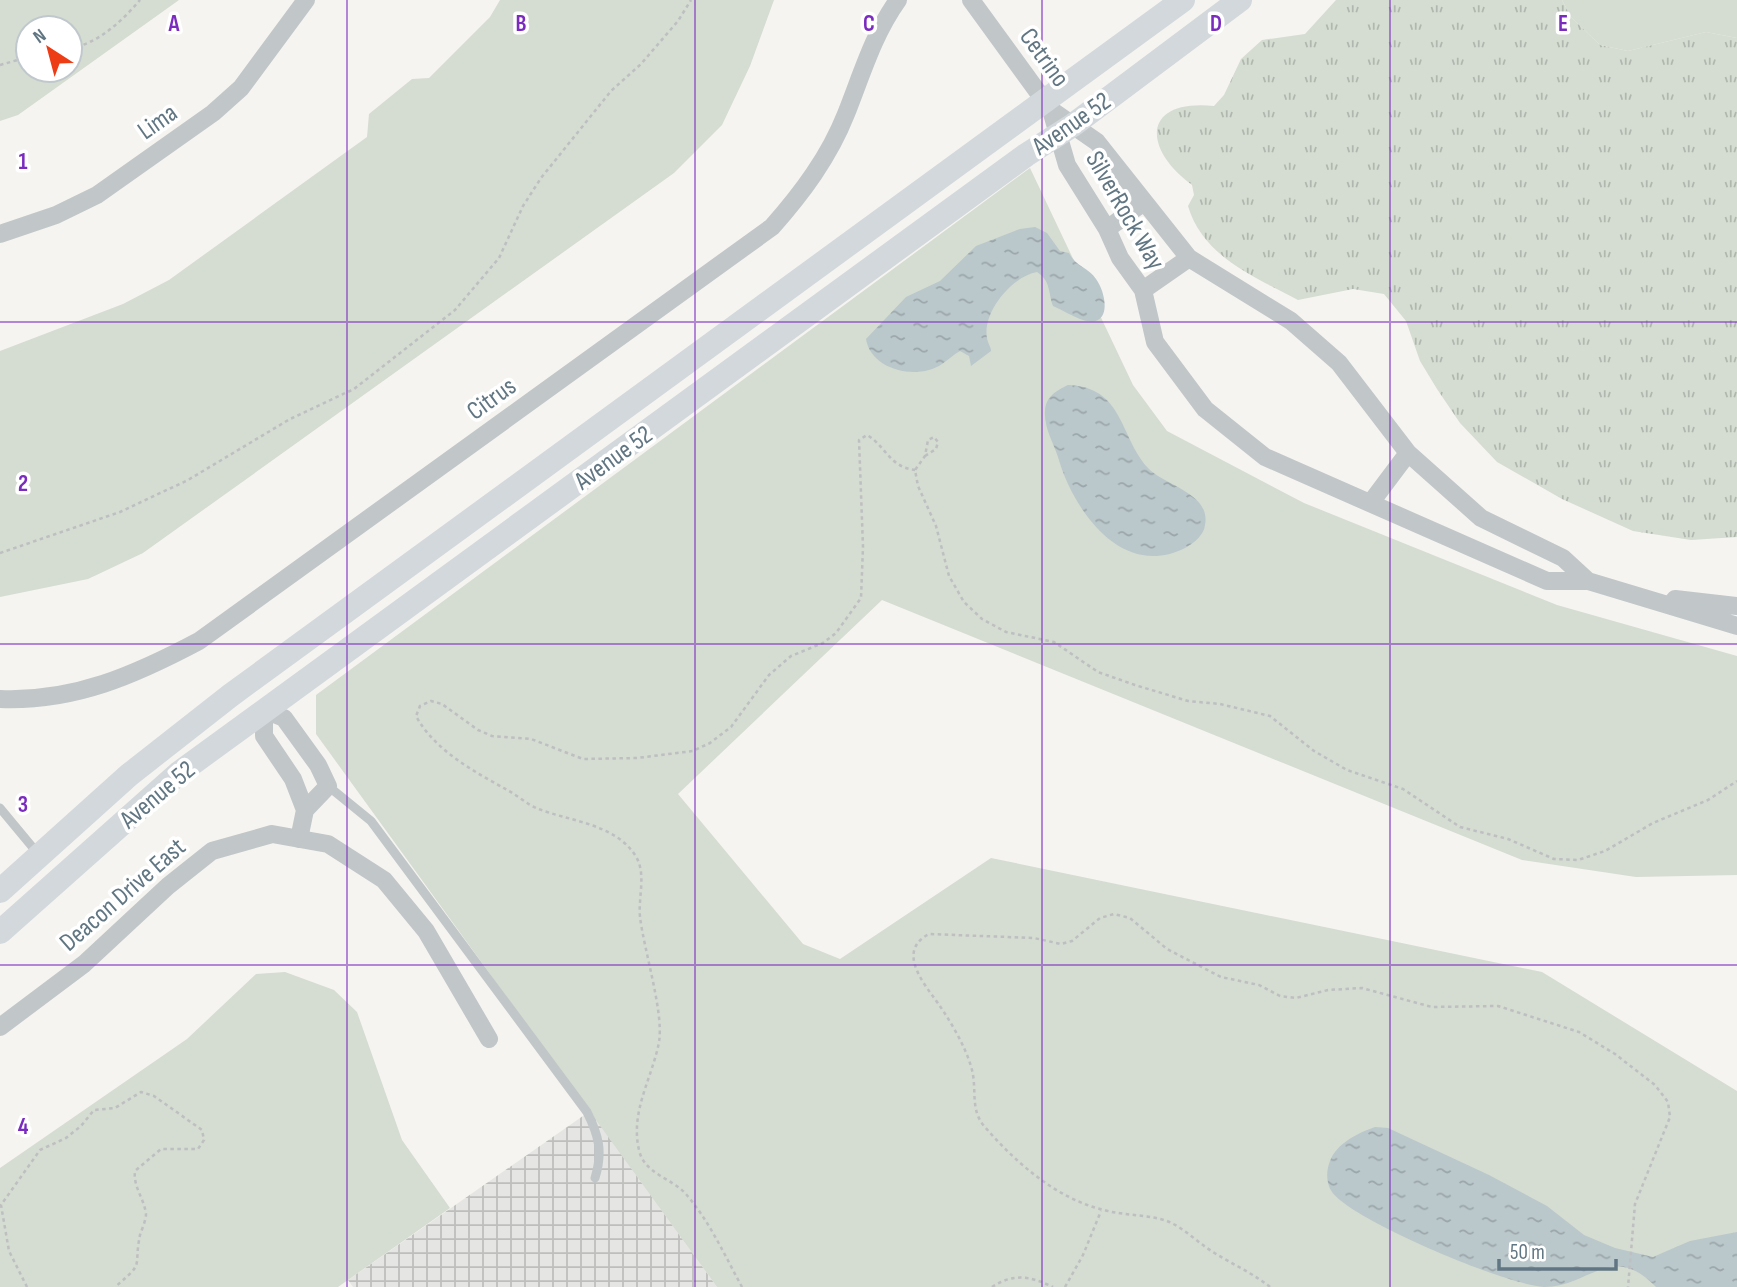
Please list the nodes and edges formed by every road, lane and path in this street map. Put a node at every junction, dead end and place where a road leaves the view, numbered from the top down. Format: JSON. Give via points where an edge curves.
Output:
{"nodes":[{"id":1,"x":140,"y":0,"type":"edge"},
{"id":2,"x":306,"y":0,"type":"edge"},
{"id":3,"x":691,"y":0,"type":"edge"},
{"id":4,"x":898,"y":0,"type":"edge"},
{"id":5,"x":971,"y":0,"type":"edge"},
{"id":6,"x":1183,"y":0,"type":"edge"},
{"id":7,"x":1240,"y":0,"type":"edge"},
{"id":8,"x":84,"y":46,"type":"edge"},
{"id":9,"x":1048,"y":106,"type":"junction"},
{"id":10,"x":1066,"y":130,"type":"junction"},
{"id":11,"x":1144,"y":202,"type":"junction"},
{"id":12,"x":1107,"y":229,"type":"junction"},
{"id":13,"x":0,"y":234,"type":"edge"},
{"id":14,"x":1189,"y":258,"type":"junction"},
{"id":15,"x":1143,"y":290,"type":"junction"},
{"id":16,"x":1408,"y":453,"type":"junction"},
{"id":17,"x":925,"y":456,"type":"junction"},
{"id":18,"x":915,"y":470,"type":"junction"},
{"id":19,"x":1372,"y":501,"type":"junction"},
{"id":20,"x":0,"y":553,"type":"edge"},
{"id":21,"x":1588,"y":581,"type":"junction"},
{"id":22,"x":1616,"y":591,"type":"junction"},
{"id":23,"x":1737,"y":606,"type":"edge"},
{"id":24,"x":1737,"y":626,"type":"edge"},
{"id":25,"x":0,"y":699,"type":"edge"},
{"id":26,"x":264,"y":709,"type":"junction"},
{"id":27,"x":1737,"y":780,"type":"edge"},
{"id":28,"x":328,"y":786,"type":"junction"},
{"id":29,"x":0,"y":807,"type":"edge"},
{"id":30,"x":305,"y":810,"type":"junction"},
{"id":31,"x":299,"y":839,"type":"junction"},
{"id":32,"x":40,"y":857,"type":"junction"},
{"id":33,"x":0,"y":891,"type":"edge"},
{"id":34,"x":0,"y":932,"type":"edge"},
{"id":35,"x":0,"y":1027,"type":"edge"},
{"id":36,"x":489,"y":1039,"type":"dead end"},
{"id":37,"x":595,"y":1178,"type":"dead end"},
{"id":38,"x":1101,"y":1210,"type":"junction"},
{"id":39,"x":27,"y":1287,"type":"edge"},
{"id":40,"x":115,"y":1287,"type":"edge"},
{"id":41,"x":742,"y":1287,"type":"edge"},
{"id":42,"x":992,"y":1287,"type":"edge"},
{"id":43,"x":1053,"y":1287,"type":"edge"},
{"id":44,"x":1065,"y":1287,"type":"edge"},
{"id":45,"x":1270,"y":1287,"type":"edge"},
{"id":46,"x":1628,"y":1287,"type":"edge"}],
"edges":[{"from":1,"to":8,"type":"path","via":[[109,30]]},
{"from":2,"to":13,"type":"street","name":"Lima","via":[[241,88],[213,113],[97,195]]},
{"from":3,"to":20,"type":"path","via":[[678,21],[611,91],[541,178],[499,258],[455,310],[354,389],[246,444],[188,480],[120,513]]},
{"from":4,"to":25,"type":"street","name":"Citrus","via":[[881,24],[846,116],[824,159],[772,227],[199,641],[122,678],[78,691]]},
{"from":5,"to":9,"type":"street","name":"Cetrino"},
{"from":6,"to":9,"type":"main road","name":"Avenue 52"},
{"from":7,"to":10,"type":"main road","name":"Avenue 52"},
{"from":9,"to":10,"type":"street","name":"SilverRock Way"},
{"from":9,"to":32,"type":"main road","name":"Avenue 52","via":[[231,695],[129,775]]},
{"from":10,"to":11,"type":"street","name":"SilverRock Way","via":[[1097,142]]},
{"from":10,"to":12,"type":"street","name":"SilverRock Way","via":[[1067,165]]},
{"from":10,"to":26,"type":"main road","name":"Avenue 52"},
{"from":11,"to":12,"type":"street"},
{"from":11,"to":14,"type":"street","name":"SilverRock Way"},
{"from":12,"to":15,"type":"street","name":"SilverRock Way","via":[[1120,258]]},
{"from":14,"to":15,"type":"street"},
{"from":14,"to":16,"type":"street","name":"SilverRock Way","via":[[1291,321],[1339,363]]},
{"from":15,"to":19,"type":"street","name":"SilverRock Way","via":[[1155,342],[1205,409],[1265,457]]},
{"from":16,"to":19,"type":"street"},
{"from":16,"to":21,"type":"street","name":"SilverRock Way","via":[[1480,518],[1563,558]]},
{"from":17,"to":17,"type":"path","via":[[936,449],[934,437],[928,440]]},
{"from":17,"to":18,"type":"path"},
{"from":18,"to":27,"type":"path","via":[[949,576],[964,602],[982,619],[1006,632],[1054,642],[1098,672],[1135,685],[1188,701],[1270,716],[1314,751],[1348,770],[1403,789],[1460,827],[1508,839],[1554,859],[1578,860],[1708,800]]},
{"from":18,"to":41,"type":"path","via":[[891,461],[867,435],[859,440],[861,598],[836,633],[791,656],[769,676],[731,726],[710,743],[692,751],[637,758],[583,759],[531,739],[492,736],[431,701],[420,706],[416,716],[434,738],[485,779],[536,808],[589,824],[634,853],[641,868],[640,916],[660,1040],[641,1096],[636,1131],[640,1154],[654,1173],[676,1184],[690,1199]]},
{"from":19,"to":21,"type":"street","name":"SilverRock Way","via":[[1547,580]]},
{"from":21,"to":22,"type":"street","name":"SilverRock Way"},
{"from":22,"to":23,"type":"street"},
{"from":22,"to":24,"type":"street","name":"SilverRock Way"},
{"from":26,"to":28,"type":"street","via":[[284,718]]},
{"from":26,"to":30,"type":"street","via":[[264,736],[293,779]]},
{"from":26,"to":34,"type":"main road","name":"Avenue 52","via":[[179,773]]},
{"from":28,"to":30,"type":"street"},
{"from":28,"to":37,"type":"lane","via":[[371,821],[587,1112],[599,1135],[601,1161]]},
{"from":29,"to":32,"type":"lane"},
{"from":30,"to":31,"type":"street"},
{"from":31,"to":35,"type":"street","name":"Deacon Drive East","via":[[271,834],[212,851],[84,964]]},
{"from":31,"to":36,"type":"street","name":"Deacon Drive East","via":[[328,844],[384,880],[426,932]]},
{"from":32,"to":33,"type":"main road","name":"Avenue 52"},
{"from":38,"to":44,"type":"path"},
{"from":38,"to":45,"type":"path","via":[[1169,1222]]},
{"from":38,"to":46,"type":"path","via":[[1065,1197],[983,1125],[973,1101],[972,1068],[917,975],[914,948],[920,939],[929,934],[999,935],[1061,944],[1114,914],[1130,918],[1167,949],[1221,977],[1259,985],[1279,996],[1296,998],[1363,988],[1432,1007],[1498,1006],[1580,1032],[1655,1085],[1668,1102],[1670,1117],[1634,1204]]},
{"from":39,"to":40,"type":"path","via":[[9,1251],[1,1205],[40,1150],[66,1138],[94,1110],[115,1108],[141,1092],[202,1130],[204,1140],[198,1149],[161,1149],[135,1171],[146,1214],[139,1260]]},
{"from":42,"to":43,"type":"path","via":[[1006,1278],[1025,1276]]}]}
